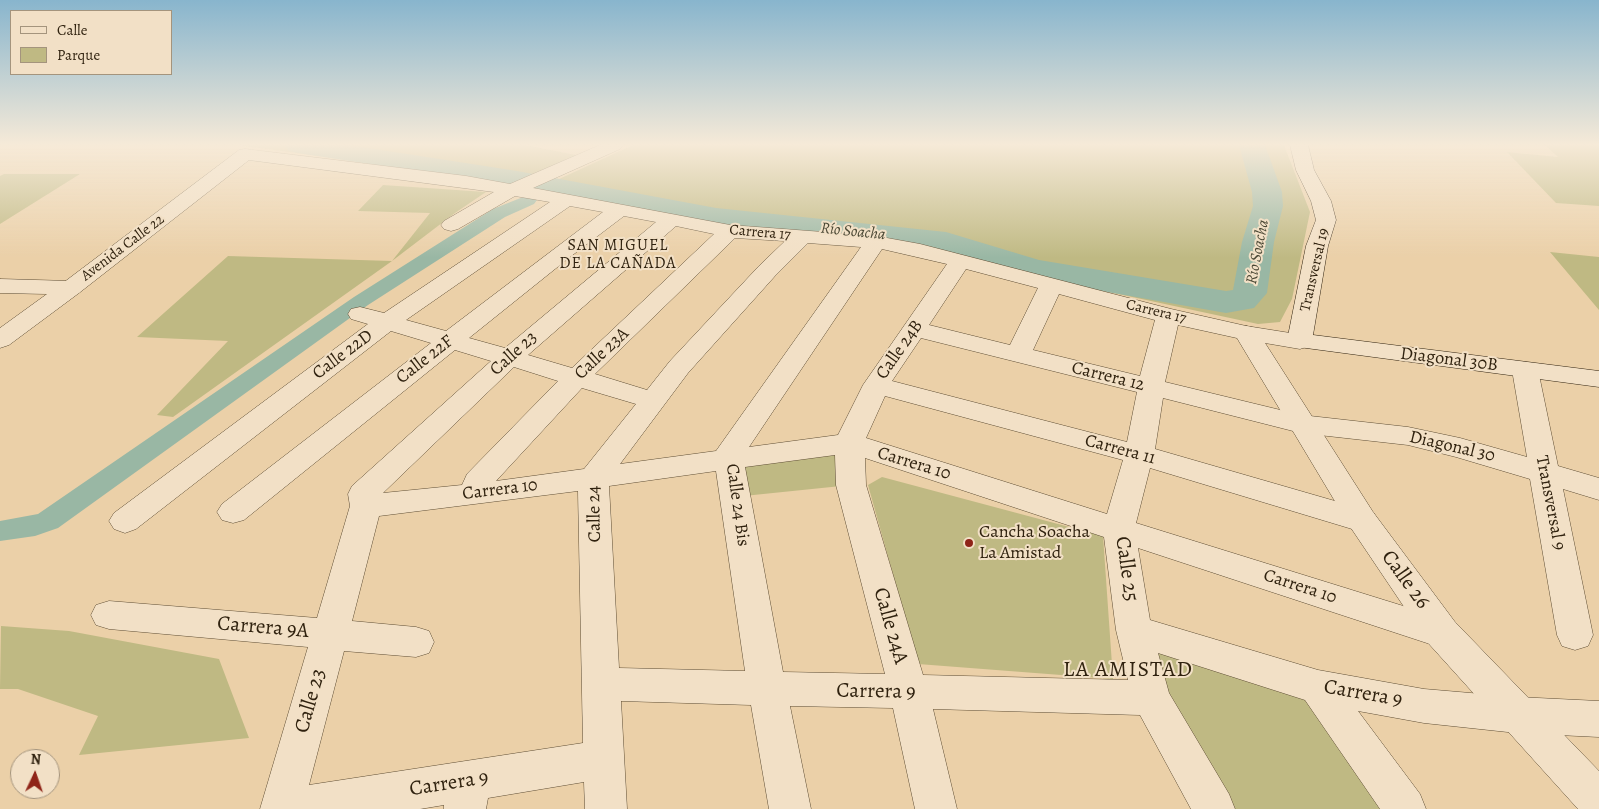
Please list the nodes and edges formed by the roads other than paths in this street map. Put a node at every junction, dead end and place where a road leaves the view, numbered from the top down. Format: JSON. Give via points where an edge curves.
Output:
{"nodes":[{"id":1,"x":207,"y":183,"type":"edge"},
{"id":2,"x":472,"y":183,"type":"edge"},
{"id":3,"x":529,"y":183,"type":"edge"},
{"id":4,"x":1312,"y":183,"type":"edge"},
{"id":5,"x":517,"y":188,"type":"junction"},
{"id":6,"x":568,"y":199,"type":"junction"},
{"id":7,"x":619,"y":210,"type":"junction"},
{"id":8,"x":671,"y":220,"type":"junction"},
{"id":9,"x":451,"y":225,"type":"dead end"},
{"id":10,"x":730,"y":231,"type":"junction"},
{"id":11,"x":803,"y":236,"type":"junction"},
{"id":12,"x":876,"y":242,"type":"junction"},
{"id":13,"x":960,"y":262,"type":"junction"},
{"id":14,"x":0,"y":286,"type":"edge"},
{"id":15,"x":1051,"y":286,"type":"junction"},
{"id":16,"x":70,"y":288,"type":"junction"},
{"id":17,"x":360,"y":314,"type":"dead end"},
{"id":18,"x":1168,"y":316,"type":"junction"},
{"id":19,"x":386,"y":322,"type":"junction"},
{"id":20,"x":916,"y":329,"type":"junction"},
{"id":21,"x":1246,"y":333,"type":"junction"},
{"id":22,"x":1301,"y":336,"type":"junction"},
{"id":23,"x":0,"y":340,"type":"edge"},
{"id":24,"x":450,"y":340,"type":"junction"},
{"id":25,"x":1018,"y":354,"type":"junction"},
{"id":26,"x":509,"y":358,"type":"junction"},
{"id":27,"x":1599,"y":368,"type":"edge"},
{"id":28,"x":1525,"y":370,"type":"junction"},
{"id":29,"x":577,"y":377,"type":"junction"},
{"id":30,"x":1599,"y":379,"type":"edge"},
{"id":31,"x":876,"y":385,"type":"junction"},
{"id":32,"x":1151,"y":387,"type":"junction"},
{"id":33,"x":653,"y":400,"type":"junction"},
{"id":34,"x":1301,"y":424,"type":"junction"},
{"id":35,"x":849,"y":443,"type":"junction"},
{"id":36,"x":1139,"y":455,"type":"junction"},
{"id":37,"x":729,"y":460,"type":"junction"},
{"id":38,"x":1544,"y":472,"type":"junction"},
{"id":39,"x":593,"y":478,"type":"junction"},
{"id":40,"x":478,"y":487,"type":"junction"},
{"id":41,"x":1599,"y":488,"type":"edge"},
{"id":42,"x":365,"y":500,"type":"junction"},
{"id":43,"x":233,"y":512,"type":"dead end"},
{"id":44,"x":1362,"y":520,"type":"junction"},
{"id":45,"x":125,"y":521,"type":"dead end"},
{"id":46,"x":1119,"y":528,"type":"junction"},
{"id":47,"x":109,"y":615,"type":"dead end"},
{"id":48,"x":1134,"y":630,"type":"junction"},
{"id":49,"x":1442,"y":633,"type":"junction"},
{"id":50,"x":330,"y":634,"type":"junction"},
{"id":51,"x":1575,"y":635,"type":"dead end"},
{"id":52,"x":416,"y":642,"type":"dead end"},
{"id":53,"x":601,"y":684,"type":"junction"},
{"id":54,"x":1318,"y":687,"type":"junction"},
{"id":55,"x":767,"y":689,"type":"junction"},
{"id":56,"x":909,"y":692,"type":"junction"},
{"id":57,"x":1151,"y":698,"type":"junction"},
{"id":58,"x":1517,"y":714,"type":"junction"},
{"id":59,"x":1599,"y":720,"type":"edge"},
{"id":60,"x":604,"y":759,"type":"junction"},
{"id":61,"x":467,"y":795,"type":"edge"},
{"id":62,"x":1599,"y":800,"type":"edge"},
{"id":63,"x":281,"y":809,"type":"edge"},
{"id":64,"x":293,"y":809,"type":"edge"},
{"id":65,"x":606,"y":809,"type":"edge"},
{"id":66,"x":790,"y":809,"type":"edge"},
{"id":67,"x":936,"y":809,"type":"edge"},
{"id":68,"x":1214,"y":809,"type":"edge"},
{"id":69,"x":1405,"y":809,"type":"edge"}],
"edges":[{"from":1,"to":16,"type":"street","name":"Avenida Calle 22"},
{"from":2,"to":5,"type":"street","name":"Carrera 17"},
{"from":3,"to":5,"type":"street"},
{"from":4,"to":22,"type":"street","name":"Transversal 19","via":[[1326,220],[1317,246]]},
{"from":5,"to":6,"type":"street","name":"Carrera 17"},
{"from":5,"to":9,"type":"street"},
{"from":6,"to":7,"type":"street","name":"Carrera 17"},
{"from":6,"to":19,"type":"street","name":"Calle 22D"},
{"from":7,"to":8,"type":"street","name":"Carrera 17"},
{"from":7,"to":24,"type":"street","name":"Calle 22F"},
{"from":8,"to":10,"type":"street","name":"Carrera 17"},
{"from":8,"to":26,"type":"street","name":"Calle 23"},
{"from":10,"to":11,"type":"street","name":"Carrera 17"},
{"from":10,"to":29,"type":"street","name":"Calle 23A"},
{"from":11,"to":12,"type":"street","name":"Carrera 17"},
{"from":11,"to":33,"type":"street","name":"Calle 24","via":[[679,367]]},
{"from":12,"to":13,"type":"street","name":"Carrera 17"},
{"from":12,"to":37,"type":"street","name":"Calle 24 Bis","via":[[731,451]]},
{"from":13,"to":15,"type":"street","name":"Carrera 17"},
{"from":13,"to":20,"type":"street","name":"Calle 24B"},
{"from":14,"to":16,"type":"street"},
{"from":15,"to":18,"type":"street","name":"Carrera 17"},
{"from":15,"to":25,"type":"street"},
{"from":16,"to":23,"type":"street","name":"Avenida Calle 22"},
{"from":17,"to":19,"type":"street"},
{"from":18,"to":21,"type":"street","name":"Carrera 17"},
{"from":18,"to":32,"type":"street","name":"Calle 25"},
{"from":19,"to":24,"type":"street"},
{"from":19,"to":45,"type":"street","name":"Calle 22D"},
{"from":20,"to":25,"type":"street","name":"Carrera 12"},
{"from":20,"to":31,"type":"street","name":"Calle 24B"},
{"from":21,"to":22,"type":"street","name":"Carrera 17"},
{"from":21,"to":34,"type":"street","name":"Calle 26"},
{"from":22,"to":27,"type":"street","name":"Diagonal 30B"},
{"from":22,"to":28,"type":"street","name":"Diagonal 30B"},
{"from":24,"to":26,"type":"street"},
{"from":24,"to":43,"type":"street","name":"Calle 22F"},
{"from":25,"to":32,"type":"street","name":"Carrera 12"},
{"from":26,"to":29,"type":"street"},
{"from":26,"to":42,"type":"street","name":"Calle 23"},
{"from":28,"to":30,"type":"street","name":"Diagonal 30B"},
{"from":28,"to":38,"type":"street","name":"Transversal 9"},
{"from":29,"to":33,"type":"street"},
{"from":29,"to":40,"type":"street","name":"Calle 23A"},
{"from":31,"to":35,"type":"street","name":"Calle 24B"},
{"from":31,"to":36,"type":"street","name":"Carrera 11"},
{"from":32,"to":34,"type":"street","name":"Carrera 12"},
{"from":32,"to":36,"type":"street","name":"Calle 25"},
{"from":33,"to":39,"type":"street","name":"Calle 24"},
{"from":34,"to":38,"type":"street","name":"Diagonal 30","via":[[1408,436]]},
{"from":34,"to":44,"type":"street","name":"Calle 26"},
{"from":35,"to":37,"type":"street","name":"Carrera 10"},
{"from":35,"to":46,"type":"street","name":"Carrera 10"},
{"from":35,"to":56,"type":"street","name":"Calle 24A","via":[[851,485]]},
{"from":36,"to":44,"type":"street","name":"Carrera 11"},
{"from":36,"to":46,"type":"street","name":"Calle 25"},
{"from":37,"to":39,"type":"street","name":"Carrera 10"},
{"from":37,"to":55,"type":"street","name":"Calle 24 Bis"},
{"from":38,"to":41,"type":"street","name":"Diagonal 30"},
{"from":38,"to":51,"type":"street","name":"Transversal 9"},
{"from":39,"to":40,"type":"street","name":"Carrera 10"},
{"from":39,"to":53,"type":"street","name":"Calle 24"},
{"from":40,"to":42,"type":"street","name":"Carrera 10"},
{"from":42,"to":50,"type":"street","name":"Calle 23"},
{"from":44,"to":49,"type":"street","name":"Calle 26"},
{"from":46,"to":48,"type":"street","name":"Calle 25"},
{"from":46,"to":49,"type":"street","name":"Carrera 10"},
{"from":47,"to":50,"type":"street","name":"Carrera 9A"},
{"from":48,"to":54,"type":"street","name":"Carrera 9"},
{"from":48,"to":57,"type":"street","name":"Calle 25"},
{"from":49,"to":58,"type":"street","name":"Calle 26"},
{"from":50,"to":52,"type":"street","name":"Carrera 9A"},
{"from":50,"to":63,"type":"street","name":"Calle 23"},
{"from":53,"to":55,"type":"street","name":"Carrera 9"},
{"from":53,"to":60,"type":"street","name":"Calle 24"},
{"from":54,"to":58,"type":"street","name":"Carrera 9","via":[[1424,706]]},
{"from":54,"to":69,"type":"street"},
{"from":55,"to":56,"type":"street","name":"Carrera 9"},
{"from":55,"to":66,"type":"street","name":"Calle 24 Bis"},
{"from":56,"to":57,"type":"street","name":"Carrera 9"},
{"from":56,"to":67,"type":"street","name":"Calle 24A"},
{"from":57,"to":68,"type":"street","name":"Calle 25"},
{"from":58,"to":59,"type":"street","name":"Carrera 9"},
{"from":58,"to":62,"type":"street","name":"Calle 26"},
{"from":60,"to":61,"type":"street","name":"Carrera 9"},
{"from":60,"to":65,"type":"street","name":"Calle 24"},
{"from":61,"to":64,"type":"street","name":"Carrera 9"}]}
